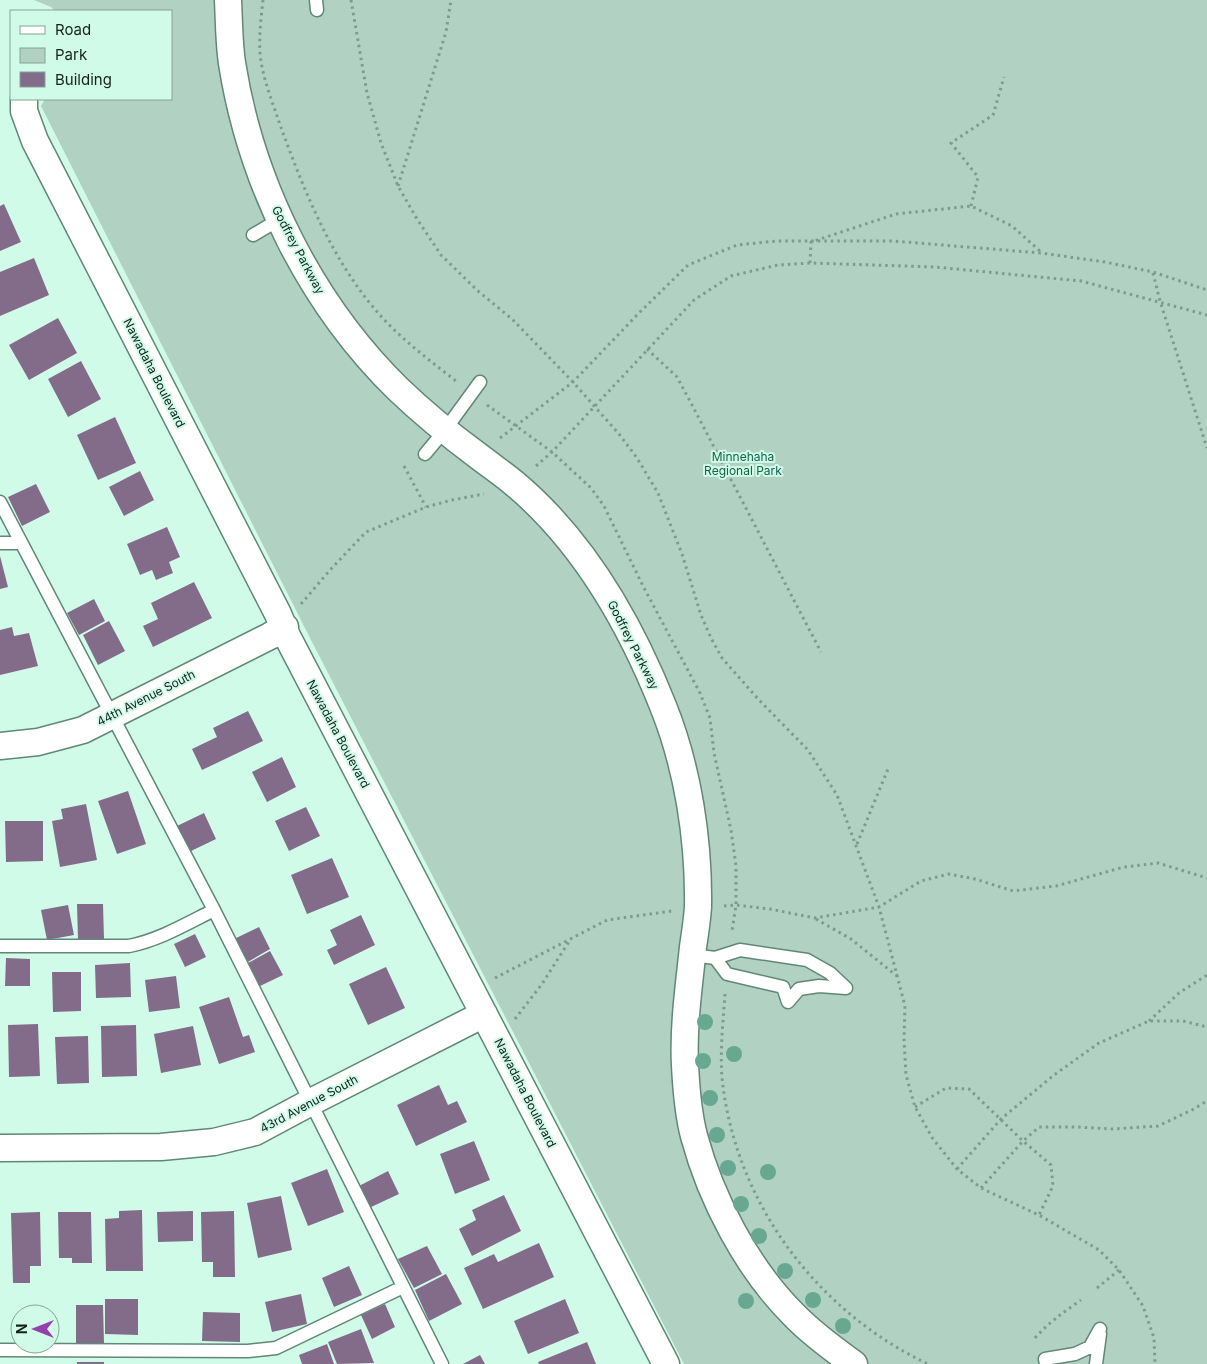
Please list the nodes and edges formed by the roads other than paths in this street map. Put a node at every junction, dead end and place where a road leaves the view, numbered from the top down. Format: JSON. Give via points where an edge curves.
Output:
{"nodes":[{"id":1,"x":228,"y":0,"type":"edge"},
{"id":2,"x":24,"y":100,"type":"edge"},
{"id":3,"x":280,"y":219,"type":"junction"},
{"id":4,"x":253,"y":234,"type":"dead end"},
{"id":5,"x":480,"y":382,"type":"dead end"},
{"id":6,"x":445,"y":430,"type":"junction"},
{"id":7,"x":425,"y":454,"type":"dead end"},
{"id":8,"x":0,"y":502,"type":"edge"},
{"id":9,"x":0,"y":543,"type":"edge"},
{"id":10,"x":20,"y":543,"type":"junction"},
{"id":11,"x":285,"y":626,"type":"junction"},
{"id":12,"x":112,"y":716,"type":"junction"},
{"id":13,"x":0,"y":746,"type":"edge"},
{"id":14,"x":214,"y":910,"type":"junction"},
{"id":15,"x":0,"y":946,"type":"edge"},
{"id":16,"x":704,"y":956,"type":"junction"},
{"id":17,"x":484,"y":1014,"type":"junction"},
{"id":18,"x":311,"y":1102,"type":"junction"},
{"id":19,"x":0,"y":1148,"type":"edge"},
{"id":20,"x":402,"y":1287,"type":"junction"},
{"id":21,"x":0,"y":1350,"type":"edge"},
{"id":22,"x":1045,"y":1362,"type":"edge"},
{"id":23,"x":442,"y":1364,"type":"edge"},
{"id":24,"x":666,"y":1364,"type":"edge"},
{"id":25,"x":854,"y":1364,"type":"edge"},
{"id":26,"x":1096,"y":1364,"type":"edge"}],
"edges":[{"from":1,"to":3,"type":"street","name":"Godfrey Parkway","via":[[232,60],[242,113]]},
{"from":2,"to":11,"type":"street","name":"Nawadaha Boulevard","via":[[24,111],[35,141]]},
{"from":3,"to":4,"type":"lane"},
{"from":3,"to":6,"type":"street","name":"Godfrey Parkway","via":[[316,288],[355,342],[398,389]]},
{"from":5,"to":6,"type":"lane"},
{"from":6,"to":7,"type":"lane"},
{"from":6,"to":16,"type":"street","name":"Godfrey Parkway","via":[[515,484],[579,551],[617,608],[644,661],[665,711],[685,776]]},
{"from":8,"to":10,"type":"lane"},
{"from":9,"to":10,"type":"lane"},
{"from":10,"to":12,"type":"lane"},
{"from":11,"to":12,"type":"street","name":"44th Avenue South"},
{"from":11,"to":17,"type":"street","name":"Nawadaha Boulevard","via":[[287,636]]},
{"from":12,"to":13,"type":"street","name":"44th Avenue South","via":[[83,730],[38,742]]},
{"from":12,"to":14,"type":"lane"},
{"from":14,"to":15,"type":"lane","via":[[162,936],[129,946]]},
{"from":14,"to":18,"type":"lane"},
{"from":16,"to":16,"type":"lane","via":[[727,974],[783,987],[788,1002],[799,989],[819,986],[846,988],[830,973],[807,960],[740,950]]},
{"from":16,"to":25,"type":"street","name":"Godfrey Parkway","via":[[687,1010],[685,1064],[694,1134],[717,1201],[755,1269],[792,1314]]},
{"from":17,"to":18,"type":"street","name":"43rd Avenue South"},
{"from":17,"to":24,"type":"street","name":"Nawadaha Boulevard"},
{"from":18,"to":19,"type":"street","name":"43rd Avenue South","via":[[255,1132],[214,1142],[161,1147]]},
{"from":18,"to":20,"type":"lane"},
{"from":20,"to":21,"type":"lane","via":[[276,1348],[248,1351]]},
{"from":20,"to":23,"type":"lane"},
{"from":22,"to":26,"type":"lane","via":[[1075,1354],[1090,1346],[1100,1329]]}]}
